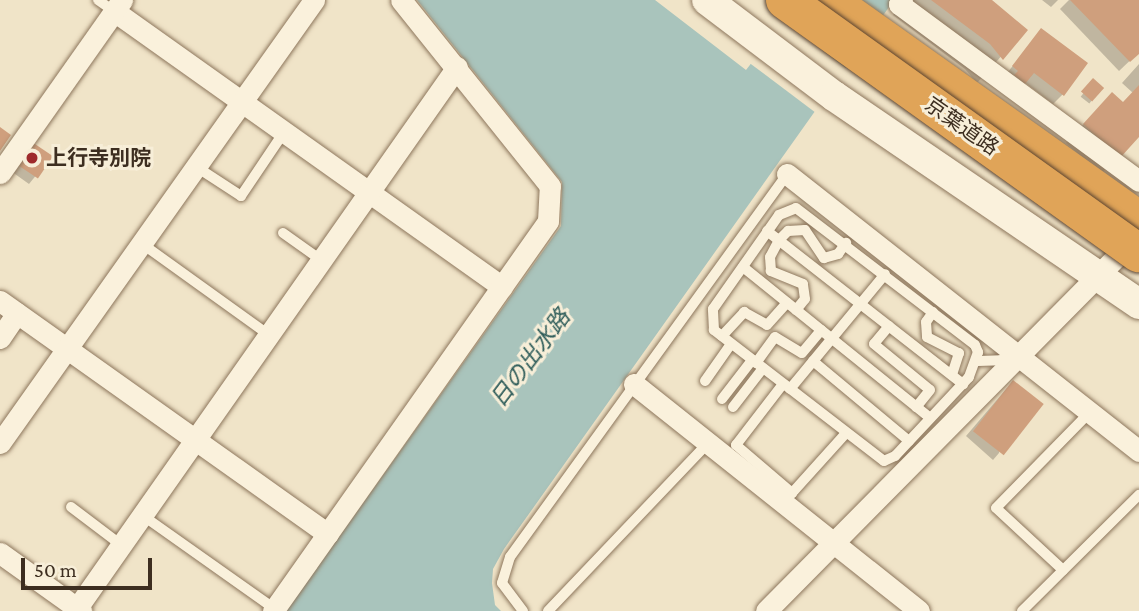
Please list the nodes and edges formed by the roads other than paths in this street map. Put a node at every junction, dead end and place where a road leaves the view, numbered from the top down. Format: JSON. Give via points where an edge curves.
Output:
{"nodes":[{"id":1,"x":314,"y":0,"type":"edge"},
{"id":2,"x":401,"y":0,"type":"edge"},
{"id":3,"x":707,"y":0,"type":"edge"},
{"id":4,"x":785,"y":0,"type":"edge"},
{"id":5,"x":829,"y":0,"type":"edge"},
{"id":6,"x":902,"y":0,"type":"edge"},
{"id":7,"x":111,"y":4,"type":"edge"},
{"id":8,"x":457,"y":67,"type":"junction"},
{"id":9,"x":241,"y":101,"type":"junction"},
{"id":10,"x":284,"y":132,"type":"junction"},
{"id":11,"x":195,"y":166,"type":"junction"},
{"id":12,"x":0,"y":173,"type":"edge"},
{"id":13,"x":787,"y":174,"type":"joint"},
{"id":14,"x":1139,"y":181,"type":"edge"},
{"id":15,"x":369,"y":192,"type":"junction"},
{"id":16,"x":1139,"y":220,"type":"edge"},
{"id":17,"x":768,"y":231,"type":"junction"},
{"id":18,"x":283,"y":233,"type":"dead end"},
{"id":19,"x":1139,"y":234,"type":"edge"},
{"id":20,"x":779,"y":240,"type":"junction"},
{"id":21,"x":141,"y":243,"type":"junction"},
{"id":22,"x":846,"y":243,"type":"junction"},
{"id":23,"x":1139,"y":253,"type":"edge"},
{"id":24,"x":321,"y":260,"type":"junction"},
{"id":25,"x":743,"y":267,"type":"junction"},
{"id":26,"x":885,"y":274,"type":"junction"},
{"id":27,"x":1094,"y":278,"type":"junction"},
{"id":28,"x":502,"y":287,"type":"junction"},
{"id":29,"x":861,"y":303,"type":"junction"},
{"id":30,"x":1139,"y":304,"type":"edge"},
{"id":31,"x":9,"y":307,"type":"edge"},
{"id":32,"x":792,"y":307,"type":"junction"},
{"id":33,"x":933,"y":312,"type":"junction"},
{"id":34,"x":889,"y":326,"type":"junction"},
{"id":35,"x":821,"y":330,"type":"junction"},
{"id":36,"x":269,"y":335,"type":"junction"},
{"id":37,"x":0,"y":338,"type":"edge"},
{"id":38,"x":832,"y":339,"type":"junction"},
{"id":39,"x":726,"y":340,"type":"junction"},
{"id":40,"x":67,"y":349,"type":"junction"},
{"id":41,"x":921,"y":351,"type":"junction"},
{"id":42,"x":894,"y":360,"type":"junction"},
{"id":43,"x":813,"y":361,"type":"junction"},
{"id":44,"x":978,"y":361,"type":"junction"},
{"id":45,"x":1014,"y":362,"type":"junction"},
{"id":46,"x":757,"y":364,"type":"junction"},
{"id":47,"x":906,"y":370,"type":"junction"},
{"id":48,"x":952,"y":375,"type":"junction"},
{"id":49,"x":880,"y":378,"type":"junction"},
{"id":50,"x":705,"y":381,"type":"dead end"},
{"id":51,"x":634,"y":383,"type":"junction"},
{"id":52,"x":963,"y":384,"type":"junction"},
{"id":53,"x":786,"y":387,"type":"junction"},
{"id":54,"x":722,"y":399,"type":"dead end"},
{"id":55,"x":733,"y":407,"type":"dead end"},
{"id":56,"x":916,"y":407,"type":"junction"},
{"id":57,"x":1090,"y":412,"type":"junction"},
{"id":58,"x":930,"y":418,"type":"junction"},
{"id":59,"x":846,"y":433,"type":"junction"},
{"id":60,"x":195,"y":440,"type":"junction"},
{"id":61,"x":909,"y":442,"type":"junction"},
{"id":62,"x":0,"y":443,"type":"edge"},
{"id":63,"x":708,"y":443,"type":"junction"},
{"id":64,"x":1139,"y":451,"type":"edge"},
{"id":65,"x":1139,"y":495,"type":"edge"},
{"id":66,"x":71,"y":507,"type":"dead end"},
{"id":67,"x":142,"y":514,"type":"junction"},
{"id":68,"x":328,"y":534,"type":"junction"},
{"id":69,"x":835,"y":543,"type":"junction"},
{"id":70,"x":121,"y":545,"type":"junction"},
{"id":71,"x":0,"y":553,"type":"edge"},
{"id":72,"x":1063,"y":570,"type":"junction"},
{"id":73,"x":78,"y":610,"type":"edge"},
{"id":74,"x":274,"y":610,"type":"edge"},
{"id":75,"x":523,"y":611,"type":"edge"},
{"id":76,"x":548,"y":611,"type":"edge"},
{"id":77,"x":766,"y":611,"type":"edge"},
{"id":78,"x":919,"y":611,"type":"edge"},
{"id":79,"x":1021,"y":611,"type":"edge"}],
"edges":[{"from":1,"to":9,"type":"street"},
{"from":2,"to":8,"type":"street"},
{"from":3,"to":27,"type":"street","via":[[834,96]]},
{"from":4,"to":23,"type":"highway","name":"京葉道路","bridge":true},
{"from":5,"to":16,"type":"highway","name":"京葉道路"},
{"from":6,"to":14,"type":"street","via":[[899,5]]},
{"from":7,"to":9,"type":"street"},
{"from":7,"to":12,"type":"street"},
{"from":8,"to":15,"type":"street"},
{"from":8,"to":28,"type":"street","via":[[550,186],[548,221]]},
{"from":9,"to":10,"type":"street"},
{"from":9,"to":11,"type":"street"},
{"from":10,"to":11,"type":"lane","via":[[241,196]]},
{"from":10,"to":15,"type":"street"},
{"from":11,"to":21,"type":"street"},
{"from":13,"to":45,"type":"street"},
{"from":13,"to":51,"type":"lane"},
{"from":15,"to":24,"type":"street"},
{"from":15,"to":28,"type":"street"},
{"from":17,"to":20,"type":"lane"},
{"from":17,"to":22,"type":"lane","via":[[779,215],[796,208]]},
{"from":17,"to":25,"type":"lane"},
{"from":18,"to":24,"type":"lane"},
{"from":19,"to":27,"type":"street"},
{"from":20,"to":22,"type":"lane","via":[[788,231],[805,230],[824,258],[838,254]]},
{"from":20,"to":29,"type":"lane"},
{"from":20,"to":32,"type":"lane","via":[[770,257],[771,271],[803,284],[805,299]]},
{"from":21,"to":36,"type":"lane"},
{"from":21,"to":40,"type":"street"},
{"from":22,"to":26,"type":"lane"},
{"from":24,"to":36,"type":"street"},
{"from":25,"to":32,"type":"lane"},
{"from":25,"to":39,"type":"lane","via":[[713,309],[710,321]]},
{"from":26,"to":29,"type":"lane"},
{"from":26,"to":33,"type":"lane"},
{"from":27,"to":30,"type":"street"},
{"from":27,"to":45,"type":"street"},
{"from":28,"to":68,"type":"street"},
{"from":29,"to":34,"type":"lane"},
{"from":29,"to":38,"type":"lane"},
{"from":31,"to":37,"type":"street"},
{"from":31,"to":40,"type":"street"},
{"from":32,"to":35,"type":"lane"},
{"from":32,"to":39,"type":"lane","via":[[767,325],[744,312]]},
{"from":33,"to":44,"type":"lane","via":[[975,345]]},
{"from":33,"to":48,"type":"lane","via":[[926,322],[927,337],[959,353]]},
{"from":34,"to":41,"type":"lane"},
{"from":34,"to":42,"type":"lane","via":[[874,344]]},
{"from":35,"to":38,"type":"lane"},
{"from":35,"to":46,"type":"lane","via":[[802,353],[775,337]]},
{"from":36,"to":60,"type":"street"},
{"from":38,"to":43,"type":"lane"},
{"from":38,"to":49,"type":"lane"},
{"from":39,"to":46,"type":"lane"},
{"from":39,"to":50,"type":"lane"},
{"from":40,"to":60,"type":"street"},
{"from":40,"to":62,"type":"street"},
{"from":41,"to":47,"type":"lane"},
{"from":41,"to":48,"type":"lane"},
{"from":42,"to":47,"type":"lane"},
{"from":42,"to":49,"type":"lane"},
{"from":43,"to":53,"type":"lane"},
{"from":43,"to":61,"type":"lane"},
{"from":44,"to":45,"type":"lane"},
{"from":44,"to":52,"type":"lane"},
{"from":45,"to":57,"type":"street"},
{"from":45,"to":69,"type":"street"},
{"from":46,"to":53,"type":"lane"},
{"from":46,"to":54,"type":"lane"},
{"from":46,"to":55,"type":"lane"},
{"from":47,"to":56,"type":"lane","via":[[930,390]]},
{"from":48,"to":52,"type":"lane"},
{"from":49,"to":56,"type":"lane"},
{"from":51,"to":63,"type":"street"},
{"from":51,"to":75,"type":"lane","via":[[510,557],[502,583]]},
{"from":52,"to":58,"type":"lane"},
{"from":53,"to":59,"type":"lane"},
{"from":53,"to":59,"type":"lane","via":[[736,445],[792,493]]},
{"from":56,"to":58,"type":"lane"},
{"from":57,"to":64,"type":"street"},
{"from":57,"to":72,"type":"lane","via":[[996,509]]},
{"from":58,"to":61,"type":"lane"},
{"from":59,"to":61,"type":"lane","via":[[884,461]]},
{"from":60,"to":67,"type":"street"},
{"from":60,"to":68,"type":"street"},
{"from":63,"to":69,"type":"street"},
{"from":63,"to":76,"type":"lane"},
{"from":65,"to":72,"type":"lane"},
{"from":66,"to":70,"type":"lane"},
{"from":67,"to":70,"type":"street"},
{"from":67,"to":74,"type":"lane"},
{"from":68,"to":74,"type":"street"},
{"from":69,"to":77,"type":"street"},
{"from":69,"to":78,"type":"street"},
{"from":70,"to":73,"type":"street"},
{"from":71,"to":73,"type":"street"},
{"from":72,"to":79,"type":"lane"}]}
